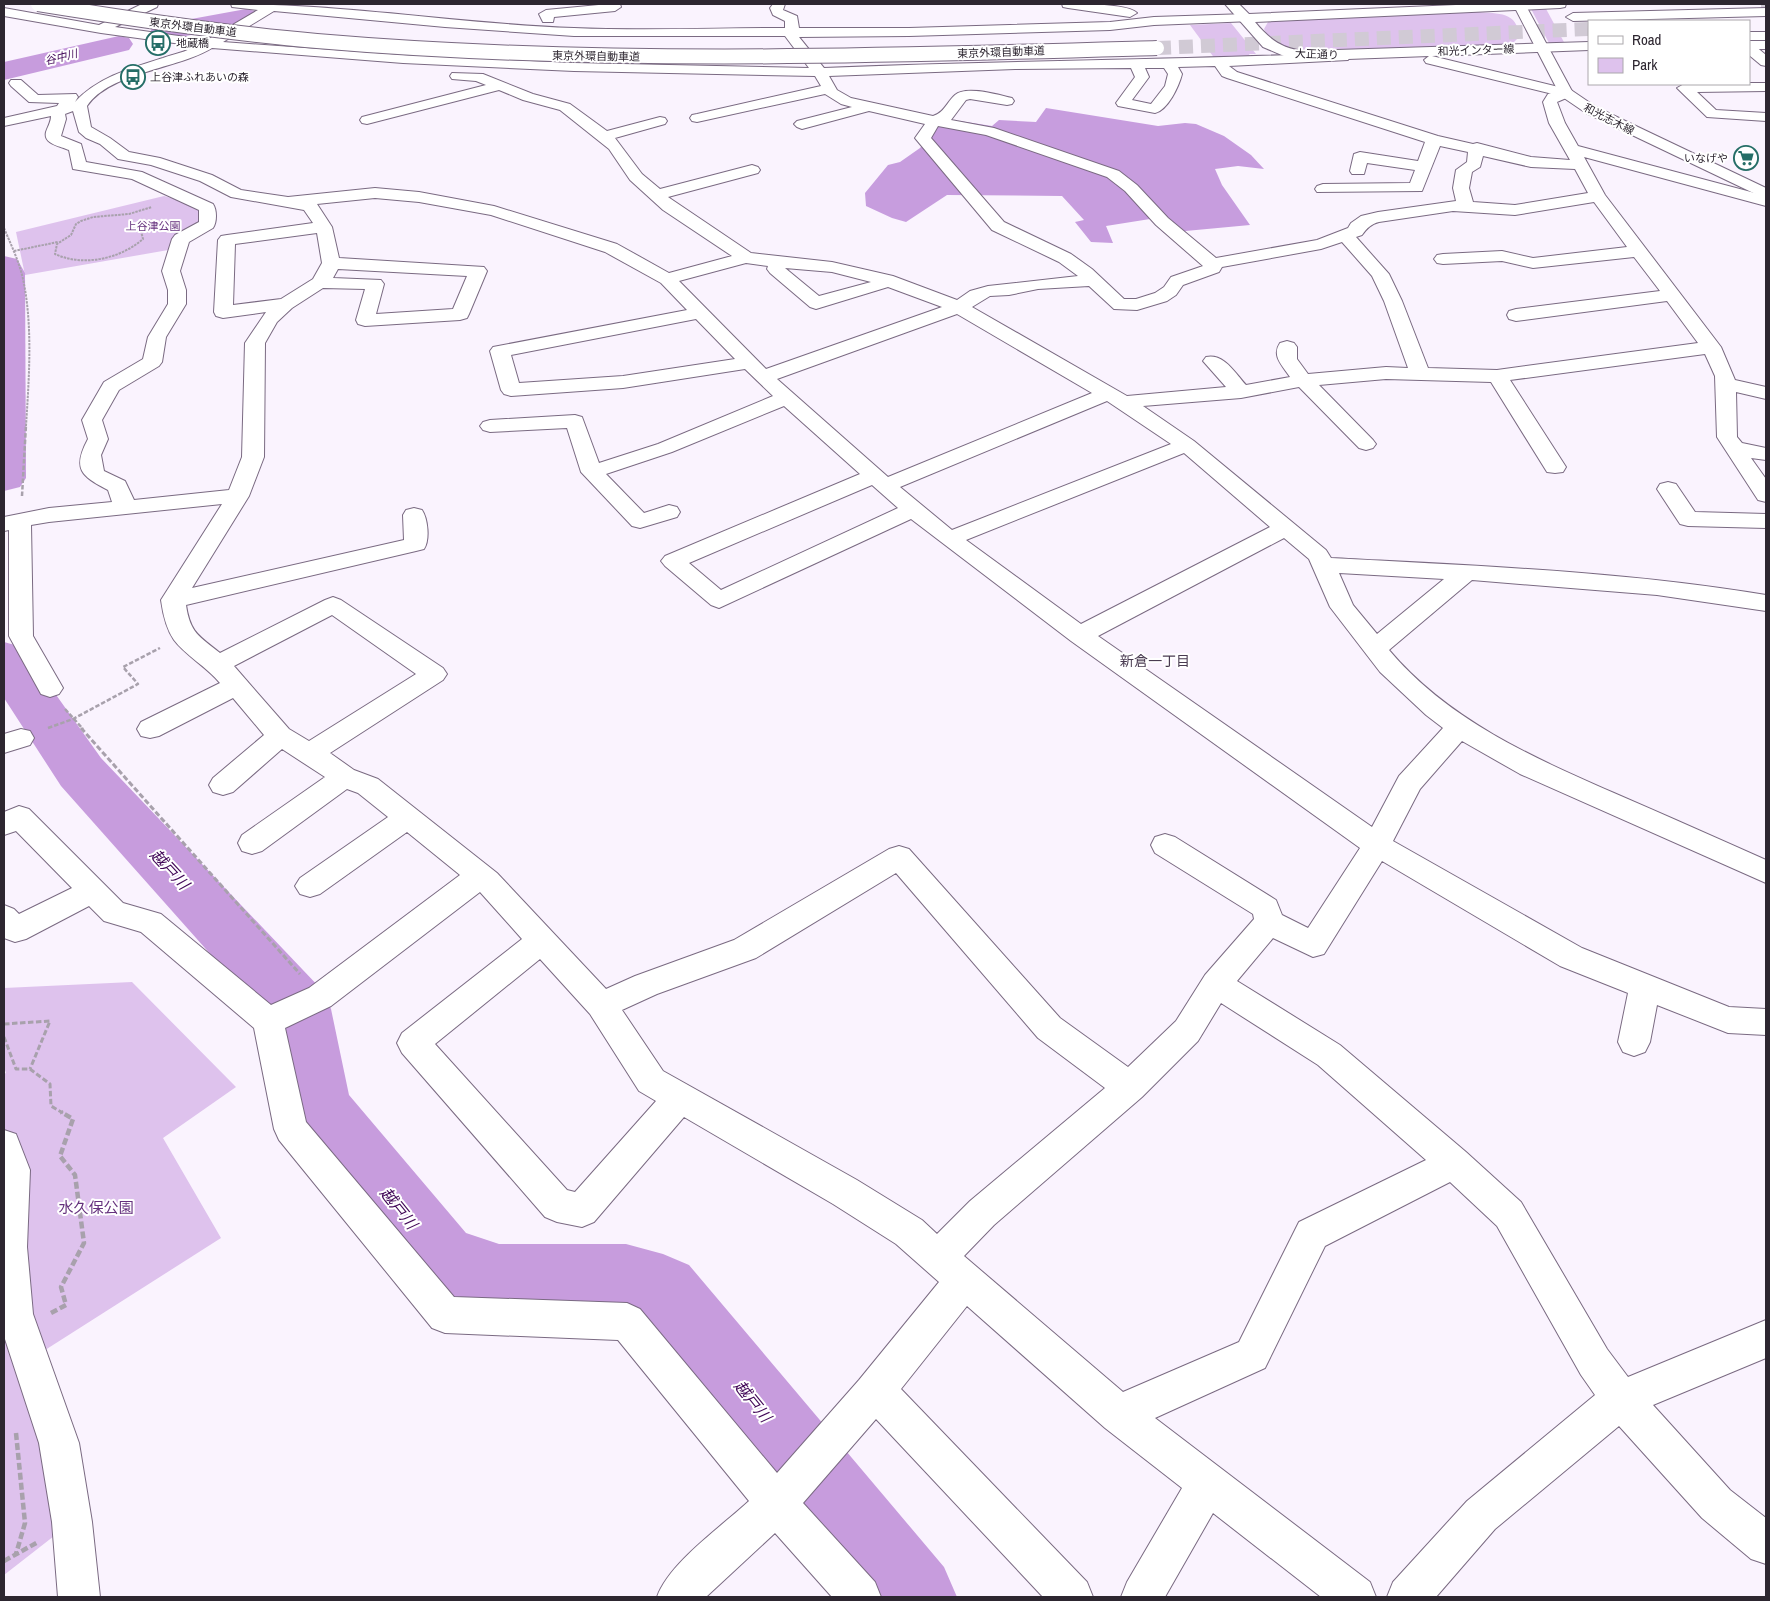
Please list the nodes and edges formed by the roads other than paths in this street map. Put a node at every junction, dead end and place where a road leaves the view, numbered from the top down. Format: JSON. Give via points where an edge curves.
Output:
{"nodes":[{"id":1,"x":38,"y":4,"type":"edge"},
{"id":2,"x":128,"y":4,"type":"edge"},
{"id":3,"x":237,"y":4,"type":"edge"},
{"id":4,"x":779,"y":4,"type":"edge"},
{"id":5,"x":1068,"y":4,"type":"edge"},
{"id":6,"x":1232,"y":4,"type":"edge"},
{"id":7,"x":1560,"y":4,"type":"edge"},
{"id":8,"x":1520,"y":5,"type":"edge"},
{"id":9,"x":158,"y":6,"type":"edge"},
{"id":10,"x":574,"y":7,"type":"edge"},
{"id":11,"x":615,"y":7,"type":"dead end"},
{"id":12,"x":270,"y":8,"type":"junction"},
{"id":13,"x":1764,"y":9,"type":"edge"},
{"id":14,"x":4,"y":12,"type":"edge"},
{"id":15,"x":490,"y":13,"type":"dead end"},
{"id":16,"x":807,"y":15,"type":"dead end"},
{"id":17,"x":230,"y":17,"type":"dead end"},
{"id":18,"x":1573,"y":17,"type":"dead end"},
{"id":19,"x":1246,"y":18,"type":"junction"},
{"id":20,"x":548,"y":19,"type":"dead end"},
{"id":21,"x":888,"y":19,"type":"dead end"},
{"id":22,"x":1154,"y":21,"type":"junction"},
{"id":23,"x":276,"y":22,"type":"dead end"},
{"id":24,"x":445,"y":23,"type":"junction"},
{"id":25,"x":1750,"y":24,"type":"edge"},
{"id":26,"x":1766,"y":24,"type":"edge"},
{"id":27,"x":792,"y":25,"type":"junction"},
{"id":28,"x":101,"y":29,"type":"junction"},
{"id":29,"x":1023,"y":29,"type":"junction"},
{"id":30,"x":426,"y":35,"type":"dead end"},
{"id":31,"x":1149,"y":35,"type":"tunnel mouth"},
{"id":32,"x":1750,"y":36,"type":"edge"},
{"id":33,"x":1766,"y":36,"type":"edge"},
{"id":34,"x":72,"y":38,"type":"dead end"},
{"id":35,"x":208,"y":44,"type":"junction"},
{"id":36,"x":1766,"y":45,"type":"edge"},
{"id":37,"x":1588,"y":46,"type":"edge"},
{"id":38,"x":1750,"y":46,"type":"edge"},
{"id":39,"x":1540,"y":47,"type":"junction"},
{"id":40,"x":1750,"y":47,"type":"edge"},
{"id":41,"x":1157,"y":48,"type":"tunnel mouth"},
{"id":42,"x":1420,"y":52,"type":"junction"},
{"id":43,"x":1364,"y":54,"type":"junction"},
{"id":44,"x":1219,"y":62,"type":"junction"},
{"id":45,"x":1766,"y":62,"type":"edge"},
{"id":46,"x":1136,"y":64,"type":"junction"},
{"id":47,"x":1169,"y":64,"type":"junction"},
{"id":48,"x":324,"y":68,"type":"dead end"},
{"id":49,"x":820,"y":72,"type":"junction"},
{"id":50,"x":16,"y":83,"type":"dead end"},
{"id":51,"x":500,"y":86,"type":"junction"},
{"id":52,"x":1766,"y":87,"type":"edge"},
{"id":53,"x":829,"y":89,"type":"junction"},
{"id":54,"x":1566,"y":93,"type":"junction"},
{"id":55,"x":1006,"y":101,"type":"dead end"},
{"id":56,"x":74,"y":102,"type":"junction"},
{"id":57,"x":869,"y":107,"type":"junction"},
{"id":58,"x":1766,"y":117,"type":"edge"},
{"id":59,"x":697,"y":118,"type":"dead end"},
{"id":60,"x":367,"y":120,"type":"dead end"},
{"id":61,"x":934,"y":121,"type":"junction"},
{"id":62,"x":4,"y":122,"type":"edge"},
{"id":63,"x":660,"y":122,"type":"dead end"},
{"id":64,"x":802,"y":124,"type":"dead end"},
{"id":65,"x":604,"y":136,"type":"junction"},
{"id":66,"x":1434,"y":140,"type":"junction"},
{"id":67,"x":1478,"y":148,"type":"junction"},
{"id":68,"x":1577,"y":157,"type":"junction"},
{"id":69,"x":1424,"y":167,"type":"junction"},
{"id":70,"x":752,"y":170,"type":"dead end"},
{"id":71,"x":1358,"y":171,"type":"dead end"},
{"id":72,"x":1323,"y":189,"type":"dead end"},
{"id":73,"x":1766,"y":194,"type":"edge"},
{"id":74,"x":657,"y":195,"type":"junction"},
{"id":75,"x":1598,"y":196,"type":"junction"},
{"id":76,"x":1766,"y":201,"type":"edge"},
{"id":77,"x":286,"y":203,"type":"junction"},
{"id":78,"x":1466,"y":207,"type":"junction"},
{"id":79,"x":324,"y":227,"type":"junction"},
{"id":80,"x":1346,"y":236,"type":"junction"},
{"id":81,"x":1638,"y":250,"type":"junction"},
{"id":82,"x":746,"y":258,"type":"junction"},
{"id":83,"x":1443,"y":259,"type":"dead end"},
{"id":84,"x":778,"y":261,"type":"junction"},
{"id":85,"x":1212,"y":264,"type":"junction"},
{"id":86,"x":325,"y":273,"type":"junction"},
{"id":87,"x":666,"y":279,"type":"junction"},
{"id":88,"x":887,"y":280,"type":"junction"},
{"id":89,"x":1092,"y":280,"type":"junction"},
{"id":90,"x":1672,"y":295,"type":"junction"},
{"id":91,"x":286,"y":304,"type":"junction"},
{"id":92,"x":959,"y":307,"type":"junction"},
{"id":93,"x":698,"y":312,"type":"junction"},
{"id":94,"x":1516,"y":315,"type":"dead end"},
{"id":95,"x":1287,"y":347,"type":"dead end"},
{"id":96,"x":1711,"y":347,"type":"junction"},
{"id":97,"x":1213,"y":361,"type":"dead end"},
{"id":98,"x":756,"y":370,"type":"junction"},
{"id":99,"x":1420,"y":374,"type":"junction"},
{"id":100,"x":1497,"y":376,"type":"junction"},
{"id":101,"x":1303,"y":380,"type":"junction"},
{"id":102,"x":1726,"y":384,"type":"junction"},
{"id":103,"x":1241,"y":392,"type":"junction"},
{"id":104,"x":1766,"y":393,"type":"edge"},
{"id":105,"x":787,"y":398,"type":"junction"},
{"id":106,"x":1115,"y":398,"type":"junction"},
{"id":107,"x":490,"y":426,"type":"dead end"},
{"id":108,"x":1366,"y":444,"type":"dead end"},
{"id":109,"x":1187,"y":445,"type":"junction"},
{"id":110,"x":1734,"y":448,"type":"junction"},
{"id":111,"x":1766,"y":454,"type":"edge"},
{"id":112,"x":1555,"y":467,"type":"dead end"},
{"id":113,"x":592,"y":472,"type":"junction"},
{"id":114,"x":880,"y":481,"type":"junction"},
{"id":115,"x":1668,"y":489,"type":"dead end"},
{"id":116,"x":238,"y":496,"type":"junction"},
{"id":117,"x":1766,"y":496,"type":"edge"},
{"id":118,"x":125,"y":506,"type":"junction"},
{"id":119,"x":913,"y":510,"type":"junction"},
{"id":120,"x":669,"y":512,"type":"dead end"},
{"id":121,"x":414,"y":515,"type":"dead end"},
{"id":122,"x":1766,"y":521,"type":"edge"},
{"id":123,"x":12,"y":522,"type":"edge"},
{"id":124,"x":1285,"y":528,"type":"junction"},
{"id":125,"x":949,"y":539,"type":"junction"},
{"id":126,"x":1324,"y":565,"type":"junction"},
{"id":127,"x":1465,"y":574,"type":"junction"},
{"id":128,"x":173,"y":600,"type":"junction"},
{"id":129,"x":1766,"y":603,"type":"edge"},
{"id":130,"x":1080,"y":635,"type":"junction"},
{"id":131,"x":1375,"y":648,"type":"junction"},
{"id":132,"x":218,"y":664,"type":"junction"},
{"id":133,"x":236,"y":685,"type":"junction"},
{"id":134,"x":50,"y":688,"type":"road end"},
{"id":135,"x":1459,"y":727,"type":"junction"},
{"id":136,"x":150,"y":730,"type":"dead end"},
{"id":137,"x":280,"y":736,"type":"junction"},
{"id":138,"x":310,"y":753,"type":"junction"},
{"id":139,"x":344,"y":777,"type":"junction"},
{"id":140,"x":223,"y":785,"type":"dead end"},
{"id":141,"x":407,"y":818,"type":"junction"},
{"id":142,"x":4,"y":824,"type":"edge"},
{"id":143,"x":252,"y":844,"type":"dead end"},
{"id":144,"x":1165,"y":845,"type":"dead end"},
{"id":145,"x":1377,"y":845,"type":"junction"},
{"id":146,"x":1766,"y":872,"type":"edge"},
{"id":147,"x":480,"y":876,"type":"junction"},
{"id":148,"x":310,"y":886,"type":"dead end"},
{"id":149,"x":93,"y":891,"type":"junction"},
{"id":150,"x":4,"y":917,"type":"edge"},
{"id":151,"x":1269,"y":922,"type":"junction"},
{"id":152,"x":541,"y":940,"type":"junction"},
{"id":153,"x":1216,"y":984,"type":"junction"},
{"id":154,"x":1646,"y":987,"type":"junction"},
{"id":155,"x":601,"y":1006,"type":"junction"},
{"id":156,"x":275,"y":1018,"type":"junction"},
{"id":157,"x":1766,"y":1022,"type":"edge"},
{"id":158,"x":1634,"y":1042,"type":"dead end"},
{"id":159,"x":1130,"y":1087,"type":"junction"},
{"id":160,"x":680,"y":1097,"type":"junction"},
{"id":161,"x":4,"y":1145,"type":"edge"},
{"id":162,"x":1454,"y":1163,"type":"junction"},
{"id":163,"x":952,"y":1269,"type":"junction"},
{"id":164,"x":1766,"y":1338,"type":"edge"},
{"id":165,"x":876,"y":1391,"type":"junction"},
{"id":166,"x":1621,"y":1399,"type":"junction"},
{"id":167,"x":1119,"y":1414,"type":"junction"},
{"id":168,"x":1208,"y":1483,"type":"junction"},
{"id":169,"x":779,"y":1499,"type":"junction"},
{"id":170,"x":1766,"y":1544,"type":"edge"},
{"id":171,"x":686,"y":1594,"type":"edge"},
{"id":172,"x":79,"y":1597,"type":"edge"},
{"id":173,"x":860,"y":1597,"type":"edge"},
{"id":174,"x":1072,"y":1597,"type":"edge"},
{"id":175,"x":1142,"y":1597,"type":"edge"},
{"id":176,"x":1355,"y":1597,"type":"edge"},
{"id":177,"x":1408,"y":1597,"type":"edge"}],
"edges":[{"from":1,"to":41,"type":"main road","name":"東京外環自動車道","bridge":true,"via":[[243,33],[512,54],[761,57]]},
{"from":2,"to":9,"type":"main road","name":"東京外環自動車道"},
{"from":3,"to":12,"type":"main road"},
{"from":4,"to":27,"type":"main road","via":[[778,12]]},
{"from":5,"to":22,"type":"main road","via":[[1135,14]]},
{"from":6,"to":19,"type":"main road","name":"大正通り"},
{"from":7,"to":8,"type":"main road"},
{"from":8,"to":19,"type":"main road"},
{"from":8,"to":39,"type":"main road"},
{"from":9,"to":28,"type":"main road"},
{"from":10,"to":11,"type":"main road"},
{"from":10,"to":20,"type":"main road","via":[[546,14]]},
{"from":12,"to":24,"type":"main road"},
{"from":12,"to":35,"type":"main road"},
{"from":13,"to":18,"type":"main road"},
{"from":14,"to":28,"type":"main road"},
{"from":15,"to":24,"type":"main road","via":[[456,16]]},
{"from":16,"to":27,"type":"main road"},
{"from":17,"to":23,"type":"main road","name":"東京外環自動車道"},
{"from":19,"to":22,"type":"main road"},
{"from":19,"to":43,"type":"main road","name":"大正通り","via":[[1265,42],[1282,51],[1317,56]]},
{"from":21,"to":29,"type":"main road","via":[[949,19]]},
{"from":22,"to":29,"type":"main road"},
{"from":24,"to":27,"type":"main road","via":[[574,32]]},
{"from":25,"to":26,"type":"main road"},
{"from":27,"to":29,"type":"main road","via":[[909,32]]},
{"from":27,"to":49,"type":"main road","via":[[792,37]]},
{"from":28,"to":34,"type":"main road"},
{"from":28,"to":35,"type":"main road"},
{"from":30,"to":31,"type":"main road","name":"東京外環自動車道","via":[[704,44]]},
{"from":32,"to":33,"type":"main road"},
{"from":35,"to":49,"type":"main road","via":[[488,64]]},
{"from":35,"to":56,"type":"main road","via":[[196,52],[104,84]]},
{"from":36,"to":38,"type":"main road"},
{"from":37,"to":39,"type":"main road","name":"和光インター線"},
{"from":39,"to":42,"type":"main road","name":"和光インター線"},
{"from":39,"to":54,"type":"main road"},
{"from":40,"to":45,"type":"main road"},
{"from":42,"to":43,"type":"main road","name":"和光インター線"},
{"from":42,"to":54,"type":"main road","name":"和光志木線","via":[[1427,59]]},
{"from":43,"to":44,"type":"main road"},
{"from":44,"to":47,"type":"main road"},
{"from":44,"to":66,"type":"main road","via":[[1232,75]]},
{"from":46,"to":47,"type":"main road"},
{"from":46,"to":47,"type":"main road","via":[[1142,77],[1123,104],[1155,109],[1172,86],[1175,74]]},
{"from":46,"to":49,"type":"main road","via":[[1034,64]]},
{"from":48,"to":51,"type":"main road","via":[[478,77]]},
{"from":49,"to":53,"type":"main road"},
{"from":50,"to":56,"type":"main road","via":[[34,99]]},
{"from":51,"to":60,"type":"main road"},
{"from":51,"to":65,"type":"main road","via":[[565,107]]},
{"from":52,"to":58,"type":"main road","via":[[1684,88],[1712,114]]},
{"from":53,"to":57,"type":"main road","via":[[836,96]]},
{"from":53,"to":59,"type":"main road"},
{"from":54,"to":68,"type":"main road","via":[[1553,97],[1550,102],[1557,123]]},
{"from":54,"to":73,"type":"main road","name":"和光志木線","via":[[1591,110]]},
{"from":55,"to":61,"type":"main road","via":[[968,94],[944,118]]},
{"from":56,"to":62,"type":"main road"},
{"from":56,"to":77,"type":"main road","via":[[84,129],[124,156],[206,178],[237,194]]},
{"from":56,"to":118,"type":"main road","via":[[58,114],[53,134],[54,139],[76,147],[79,166],[136,176],[207,208],[207,224],[181,239],[171,272],[177,290],[176,304],[157,337],[152,362],[111,386],[92,420],[98,439],[90,454],[94,474],[118,486]]},
{"from":57,"to":61,"type":"main road"},
{"from":57,"to":64,"type":"main road"},
{"from":61,"to":85,"type":"main road","via":[[989,131],[1113,174],[1128,183],[1147,207]]},
{"from":61,"to":89,"type":"main road","via":[[923,138],[998,226],[1065,258]]},
{"from":63,"to":65,"type":"main road"},
{"from":65,"to":74,"type":"main road","via":[[615,146],[636,177]]},
{"from":66,"to":67,"type":"main road"},
{"from":66,"to":69,"type":"main road"},
{"from":67,"to":68,"type":"main road","via":[[1531,162]]},
{"from":67,"to":78,"type":"main road","via":[[1474,164],[1464,170],[1461,188]]},
{"from":68,"to":75,"type":"main road"},
{"from":68,"to":76,"type":"main road"},
{"from":69,"to":71,"type":"main road","via":[[1360,157]]},
{"from":69,"to":72,"type":"main road","via":[[1416,188]]},
{"from":70,"to":74,"type":"main road"},
{"from":74,"to":82,"type":"main road"},
{"from":75,"to":78,"type":"main road","via":[[1515,210]]},
{"from":75,"to":81,"type":"main road"},
{"from":77,"to":79,"type":"main road","via":[[310,206]]},
{"from":77,"to":87,"type":"main road","via":[[375,193],[419,197],[494,211],[611,248]]},
{"from":78,"to":80,"type":"main road","via":[[1378,217],[1367,220],[1357,227],[1356,232]]},
{"from":79,"to":86,"type":"main road"},
{"from":79,"to":91,"type":"main road","via":[[227,240],[223,312]]},
{"from":80,"to":85,"type":"main road","via":[[1321,244]]},
{"from":80,"to":99,"type":"main road","via":[[1380,274],[1394,302]]},
{"from":81,"to":83,"type":"main road","via":[[1533,263],[1502,256]]},
{"from":81,"to":90,"type":"main road"},
{"from":82,"to":84,"type":"main road"},
{"from":82,"to":87,"type":"main road"},
{"from":84,"to":88,"type":"main road","via":[[832,267]]},
{"from":84,"to":88,"type":"main road","via":[[776,269],[816,303]]},
{"from":85,"to":89,"type":"main road","via":[[1213,268],[1177,281],[1161,297],[1137,304],[1120,305]]},
{"from":86,"to":86,"type":"main road","via":[[375,284],[365,320],[460,314],[478,271]]},
{"from":86,"to":91,"type":"main road"},
{"from":87,"to":93,"type":"main road"},
{"from":88,"to":92,"type":"main road"},
{"from":89,"to":92,"type":"main road","via":[[988,291]]},
{"from":90,"to":94,"type":"main road"},
{"from":90,"to":96,"type":"main road"},
{"from":91,"to":116,"type":"main road","via":[[269,319],[255,343],[253,458]]},
{"from":92,"to":98,"type":"main road"},
{"from":92,"to":106,"type":"main road"},
{"from":93,"to":98,"type":"main road"},
{"from":93,"to":98,"type":"main road","via":[[500,351],[512,390]]},
{"from":95,"to":101,"type":"main road","via":[[1287,359]]},
{"from":96,"to":100,"type":"main road"},
{"from":96,"to":102,"type":"main road","via":[[1726,376]]},
{"from":97,"to":103,"type":"main road"},
{"from":98,"to":105,"type":"main road"},
{"from":99,"to":100,"type":"main road"},
{"from":99,"to":101,"type":"main road","via":[[1386,373]]},
{"from":100,"to":112,"type":"main road"},
{"from":101,"to":103,"type":"main road"},
{"from":101,"to":108,"type":"main road"},
{"from":102,"to":104,"type":"main road"},
{"from":102,"to":110,"type":"main road","via":[[1726,437]]},
{"from":103,"to":106,"type":"main road"},
{"from":105,"to":113,"type":"main road","via":[[664,448]]},
{"from":105,"to":114,"type":"main road"},
{"from":106,"to":109,"type":"main road"},
{"from":106,"to":114,"type":"main road"},
{"from":107,"to":113,"type":"main road","via":[[575,421]]},
{"from":109,"to":124,"type":"main road"},
{"from":109,"to":125,"type":"main road"},
{"from":110,"to":111,"type":"main road"},
{"from":110,"to":117,"type":"main road"},
{"from":113,"to":120,"type":"main road","via":[[640,521]]},
{"from":114,"to":119,"type":"main road"},
{"from":114,"to":119,"type":"main road","via":[[673,561],[719,600]]},
{"from":115,"to":122,"type":"main road","via":[[1688,519]]},
{"from":116,"to":118,"type":"main road"},
{"from":116,"to":128,"type":"main road"},
{"from":118,"to":123,"type":"main road"},
{"from":119,"to":125,"type":"main road"},
{"from":121,"to":128,"type":"main road","via":[[416,544]]},
{"from":123,"to":134,"type":"main road","via":[[21,636]]},
{"from":124,"to":126,"type":"main road"},
{"from":124,"to":130,"type":"main road"},
{"from":125,"to":130,"type":"main road"},
{"from":126,"to":127,"type":"main road"},
{"from":126,"to":131,"type":"main road","via":[[1342,607]]},
{"from":127,"to":129,"type":"main road","via":[[1710,593]]},
{"from":127,"to":131,"type":"main road"},
{"from":128,"to":132,"type":"main road","via":[[176,619],[184,636]]},
{"from":130,"to":145,"type":"main road"},
{"from":131,"to":135,"type":"main road","via":[[1435,709]]},
{"from":132,"to":133,"type":"main road"},
{"from":132,"to":138,"type":"main road","via":[[333,605],[434,674]]},
{"from":133,"to":136,"type":"main road"},
{"from":133,"to":137,"type":"main road"},
{"from":135,"to":145,"type":"main road","via":[[1409,783]]},
{"from":135,"to":146,"type":"main road","via":[[1530,767]]},
{"from":137,"to":138,"type":"main road"},
{"from":137,"to":140,"type":"main road"},
{"from":138,"to":139,"type":"main road"},
{"from":139,"to":141,"type":"main road","via":[[368,786]]},
{"from":139,"to":143,"type":"main road"},
{"from":141,"to":147,"type":"main road"},
{"from":141,"to":148,"type":"main road"},
{"from":142,"to":149,"type":"main road","via":[[18,816]]},
{"from":144,"to":151,"type":"main road","via":[[1266,908]]},
{"from":145,"to":151,"type":"main road","via":[[1313,945]]},
{"from":145,"to":154,"type":"main road","via":[[1571,957]]},
{"from":147,"to":152,"type":"main road"},
{"from":147,"to":156,"type":"main road","via":[[320,997]]},
{"from":149,"to":150,"type":"main road","via":[[15,930]]},
{"from":149,"to":156,"type":"main road","via":[[114,913],[150,922]]},
{"from":151,"to":153,"type":"main road"},
{"from":152,"to":155,"type":"main road"},
{"from":152,"to":160,"type":"main road","via":[[413,1043],[557,1204],[582,1210]]},
{"from":153,"to":159,"type":"main road","via":[[1187,1031]]},
{"from":153,"to":162,"type":"main road","via":[[1329,1055]]},
{"from":154,"to":157,"type":"main road","via":[[1728,1020]]},
{"from":154,"to":158,"type":"main road"},
{"from":155,"to":159,"type":"main road","via":[[646,984],[744,949],[899,857],[1049,1028]]},
{"from":155,"to":160,"type":"main road","via":[[651,1081]]},
{"from":156,"to":169,"type":"main road","via":[[292,1129],[445,1315],[627,1322]]},
{"from":159,"to":163,"type":"main road","via":[[982,1213]]},
{"from":160,"to":163,"type":"main road","via":[[846,1192],[909,1232]]},
{"from":161,"to":172,"type":"main road","via":[[13,1170],[9,1246],[15,1314],[59,1443],[72,1522]]},
{"from":162,"to":166,"type":"main road","via":[[1509,1214],[1594,1362]]},
{"from":162,"to":167,"type":"main road","via":[[1312,1234],[1252,1355]]},
{"from":163,"to":165,"type":"main road"},
{"from":163,"to":167,"type":"main road"},
{"from":164,"to":166,"type":"main road"},
{"from":165,"to":169,"type":"main road"},
{"from":165,"to":174,"type":"main road"},
{"from":166,"to":170,"type":"main road","via":[[1716,1504]]},
{"from":166,"to":177,"type":"main road","via":[[1481,1515]]},
{"from":167,"to":168,"type":"main road"},
{"from":168,"to":175,"type":"main road"},
{"from":168,"to":176,"type":"main road"},
{"from":169,"to":171,"type":"main road"},
{"from":169,"to":173,"type":"main road"}]}
